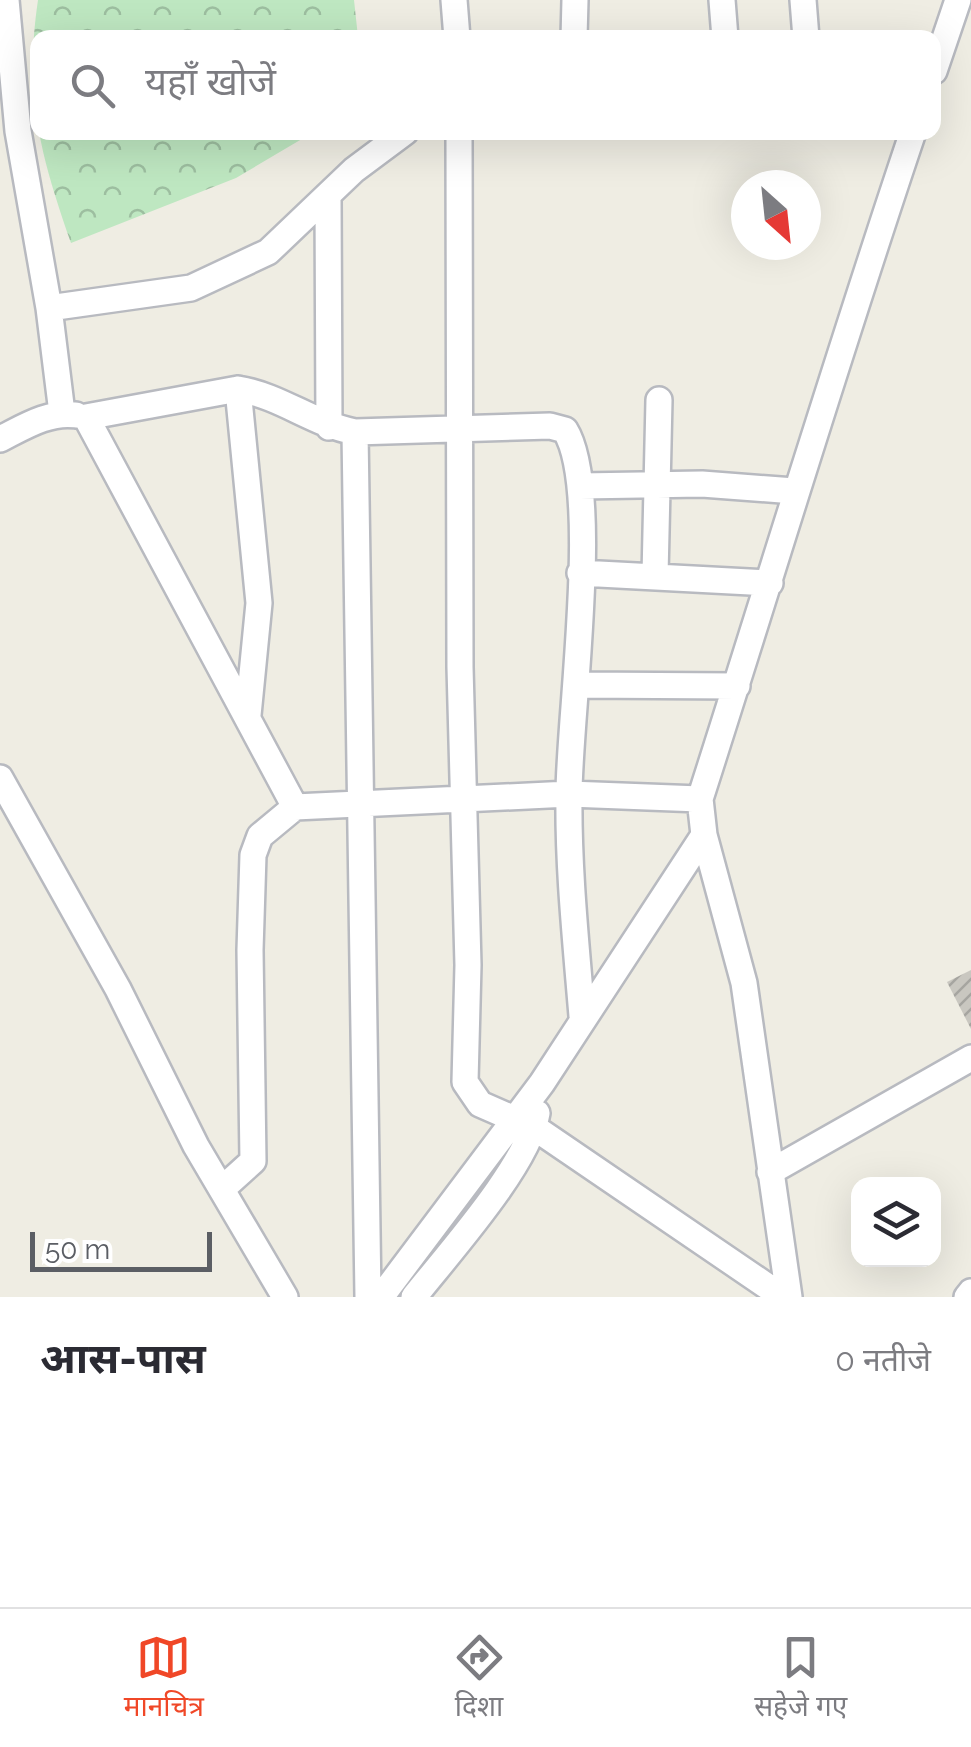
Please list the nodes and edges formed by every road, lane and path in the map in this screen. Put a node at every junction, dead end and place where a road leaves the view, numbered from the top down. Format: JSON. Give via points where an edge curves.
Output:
{"nodes":[{"id":1,"x":6,"y":0,"type":"edge"},
{"id":2,"x":454,"y":0,"type":"edge"},
{"id":3,"x":575,"y":0,"type":"edge"},
{"id":4,"x":722,"y":0,"type":"edge"},
{"id":5,"x":803,"y":0,"type":"edge"},
{"id":6,"x":958,"y":0,"type":"edge"},
{"id":7,"x":456,"y":30,"type":"edge"},
{"id":8,"x":574,"y":30,"type":"edge"},
{"id":9,"x":724,"y":30,"type":"edge"},
{"id":10,"x":805,"y":30,"type":"edge"},
{"id":11,"x":941,"y":50,"type":"edge"},
{"id":12,"x":394,"y":140,"type":"edge"},
{"id":13,"x":460,"y":140,"type":"edge"},
{"id":14,"x":910,"y":140,"type":"edge"},
{"id":15,"x":328,"y":198,"type":"junction"},
{"id":16,"x":49,"y":308,"type":"junction"},
{"id":17,"x":238,"y":389,"type":"junction"},
{"id":18,"x":659,"y":400,"type":"dead end"},
{"id":19,"x":74,"y":415,"type":"junction"},
{"id":20,"x":329,"y":427,"type":"junction"},
{"id":21,"x":463,"y":431,"type":"junction"},
{"id":22,"x":355,"y":432,"type":"junction"},
{"id":23,"x":0,"y":438,"type":"edge"},
{"id":24,"x":657,"y":484,"type":"junction"},
{"id":25,"x":580,"y":486,"type":"junction"},
{"id":26,"x":794,"y":491,"type":"junction"},
{"id":27,"x":580,"y":572,"type":"junction"},
{"id":28,"x":655,"y":576,"type":"junction"},
{"id":29,"x":770,"y":583,"type":"junction"},
{"id":30,"x":577,"y":686,"type":"junction"},
{"id":31,"x":737,"y":686,"type":"junction"},
{"id":32,"x":248,"y":715,"type":"junction"},
{"id":33,"x":0,"y":778,"type":"edge"},
{"id":34,"x":568,"y":794,"type":"junction"},
{"id":35,"x":464,"y":799,"type":"junction"},
{"id":36,"x":700,"y":800,"type":"junction"},
{"id":37,"x":361,"y":804,"type":"junction"},
{"id":38,"x":295,"y":806,"type":"junction"},
{"id":39,"x":704,"y":836,"type":"junction"},
{"id":40,"x":582,"y":1016,"type":"junction"},
{"id":41,"x":971,"y":1058,"type":"edge"},
{"id":42,"x":523,"y":1123,"type":"junction"},
{"id":43,"x":770,"y":1172,"type":"junction"},
{"id":44,"x":222,"y":1189,"type":"junction"},
{"id":45,"x":285,"y":1297,"type":"edge"},
{"id":46,"x":368,"y":1297,"type":"edge"},
{"id":47,"x":381,"y":1297,"type":"edge"},
{"id":48,"x":414,"y":1297,"type":"edge"},
{"id":49,"x":786,"y":1297,"type":"edge"}],
"edges":[{"from":1,"to":16,"type":"street","via":[[18,130]]},
{"from":2,"to":7,"type":"street"},
{"from":3,"to":8,"type":"street"},
{"from":4,"to":9,"type":"street"},
{"from":5,"to":10,"type":"street"},
{"from":6,"to":11,"type":"street"},
{"from":12,"to":15,"type":"street"},
{"from":13,"to":21,"type":"street"},
{"from":14,"to":26,"type":"street"},
{"from":15,"to":16,"type":"street","via":[[268,252],[191,288]]},
{"from":15,"to":20,"type":"street"},
{"from":16,"to":19,"type":"street"},
{"from":17,"to":19,"type":"street"},
{"from":17,"to":20,"type":"street","via":[[276,398]]},
{"from":17,"to":32,"type":"street","via":[[259,603]]},
{"from":18,"to":24,"type":"street"},
{"from":19,"to":23,"type":"street"},
{"from":19,"to":32,"type":"street"},
{"from":20,"to":22,"type":"street"},
{"from":21,"to":22,"type":"street"},
{"from":21,"to":25,"type":"street","via":[[565,430]]},
{"from":21,"to":35,"type":"street"},
{"from":22,"to":37,"type":"street"},
{"from":24,"to":25,"type":"street"},
{"from":24,"to":26,"type":"street"},
{"from":24,"to":28,"type":"street"},
{"from":25,"to":27,"type":"street"},
{"from":26,"to":29,"type":"street"},
{"from":27,"to":28,"type":"street"},
{"from":27,"to":30,"type":"street"},
{"from":28,"to":29,"type":"street"},
{"from":29,"to":31,"type":"street"},
{"from":30,"to":31,"type":"street"},
{"from":30,"to":34,"type":"street"},
{"from":31,"to":36,"type":"street"},
{"from":32,"to":38,"type":"street"},
{"from":33,"to":44,"type":"street"},
{"from":34,"to":35,"type":"street"},
{"from":34,"to":36,"type":"street"},
{"from":34,"to":40,"type":"street"},
{"from":35,"to":37,"type":"street"},
{"from":35,"to":42,"type":"street","via":[[465,1082],[480,1104]]},
{"from":36,"to":39,"type":"street"},
{"from":37,"to":38,"type":"street"},
{"from":37,"to":46,"type":"street"},
{"from":38,"to":44,"type":"street","via":[[260,836],[253,855],[254,1150],[244,1174]]},
{"from":39,"to":40,"type":"street"},
{"from":39,"to":43,"type":"street","via":[[744,984]]},
{"from":40,"to":42,"type":"street"},
{"from":41,"to":43,"type":"street"},
{"from":42,"to":47,"type":"street"},
{"from":42,"to":48,"type":"street","via":[[464,1234]]},
{"from":42,"to":49,"type":"street"},
{"from":43,"to":49,"type":"street"},
{"from":44,"to":45,"type":"street"}]}
